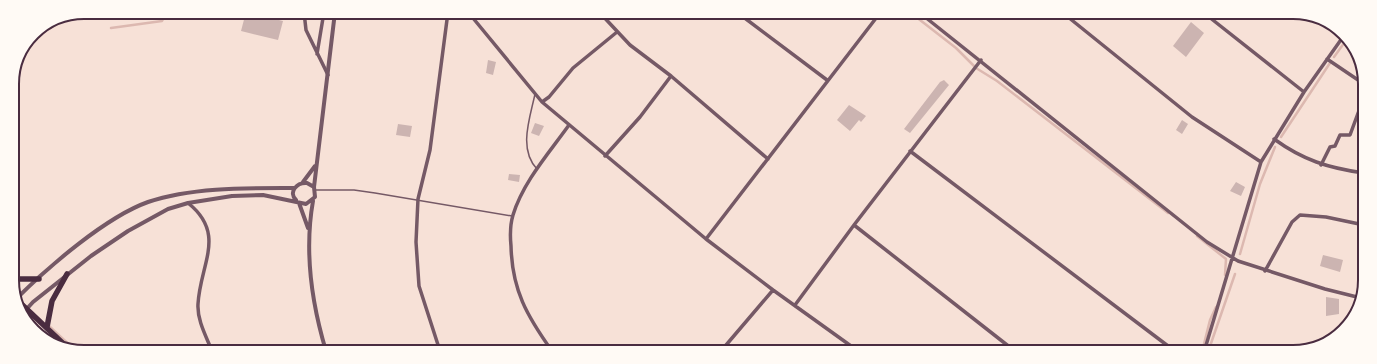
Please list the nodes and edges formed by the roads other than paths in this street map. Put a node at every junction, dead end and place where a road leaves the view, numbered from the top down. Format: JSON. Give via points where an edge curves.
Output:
{"nodes":[{"id":1,"x":305,"y":19,"type":"edge"},
{"id":2,"x":323,"y":19,"type":"edge"},
{"id":3,"x":334,"y":19,"type":"edge"},
{"id":4,"x":447,"y":19,"type":"edge"},
{"id":5,"x":474,"y":19,"type":"edge"},
{"id":6,"x":605,"y":19,"type":"edge"},
{"id":7,"x":746,"y":19,"type":"edge"},
{"id":8,"x":875,"y":19,"type":"edge"},
{"id":9,"x":928,"y":19,"type":"edge"},
{"id":10,"x":1070,"y":19,"type":"edge"},
{"id":11,"x":1212,"y":19,"type":"edge"},
{"id":12,"x":617,"y":32,"type":"junction"},
{"id":13,"x":1340,"y":39,"type":"edge"},
{"id":14,"x":317,"y":55,"type":"junction"},
{"id":15,"x":1326,"y":59,"type":"junction"},
{"id":16,"x":981,"y":60,"type":"junction"},
{"id":17,"x":328,"y":76,"type":"junction"},
{"id":18,"x":671,"y":76,"type":"junction"},
{"id":19,"x":827,"y":80,"type":"junction"},
{"id":20,"x":1358,"y":80,"type":"edge"},
{"id":21,"x":1304,"y":92,"type":"junction"},
{"id":22,"x":535,"y":94,"type":"junction"},
{"id":23,"x":542,"y":102,"type":"junction"},
{"id":24,"x":1358,"y":113,"type":"edge"},
{"id":25,"x":569,"y":125,"type":"junction"},
{"id":26,"x":1274,"y":138,"type":"junction"},
{"id":27,"x":910,"y":151,"type":"junction"},
{"id":28,"x":606,"y":156,"type":"junction"},
{"id":29,"x":768,"y":159,"type":"junction"},
{"id":30,"x":1261,"y":162,"type":"junction"},
{"id":31,"x":316,"y":163,"type":"junction"},
{"id":32,"x":1321,"y":165,"type":"junction"},
{"id":33,"x":538,"y":169,"type":"junction"},
{"id":34,"x":1358,"y":172,"type":"edge"},
{"id":35,"x":303,"y":182,"type":"junction"},
{"id":36,"x":294,"y":188,"type":"junction"},
{"id":37,"x":314,"y":188,"type":"junction"},
{"id":38,"x":418,"y":199,"type":"junction"},
{"id":39,"x":313,"y":201,"type":"junction"},
{"id":40,"x":298,"y":202,"type":"junction"},
{"id":41,"x":188,"y":203,"type":"junction"},
{"id":42,"x":512,"y":216,"type":"junction"},
{"id":43,"x":1358,"y":224,"type":"edge"},
{"id":44,"x":854,"y":225,"type":"junction"},
{"id":45,"x":308,"y":228,"type":"junction"},
{"id":46,"x":706,"y":239,"type":"junction"},
{"id":47,"x":1232,"y":258,"type":"junction"},
{"id":48,"x":1265,"y":271,"type":"junction"},
{"id":49,"x":67,"y":274,"type":"junction"},
{"id":50,"x":19,"y":279,"type":"edge"},
{"id":51,"x":39,"y":279,"type":"junction"},
{"id":52,"x":773,"y":290,"type":"junction"},
{"id":53,"x":21,"y":295,"type":"edge"},
{"id":54,"x":1356,"y":297,"type":"edge"},
{"id":55,"x":795,"y":305,"type":"junction"},
{"id":56,"x":26,"y":310,"type":"edge"},
{"id":57,"x":29,"y":314,"type":"edge"},
{"id":58,"x":47,"y":327,"type":"junction"},
{"id":59,"x":60,"y":340,"type":"edge"},
{"id":60,"x":210,"y":345,"type":"edge"},
{"id":61,"x":324,"y":345,"type":"edge"},
{"id":62,"x":438,"y":345,"type":"edge"},
{"id":63,"x":548,"y":345,"type":"edge"},
{"id":64,"x":726,"y":345,"type":"edge"},
{"id":65,"x":850,"y":345,"type":"edge"},
{"id":66,"x":1007,"y":345,"type":"edge"},
{"id":67,"x":1167,"y":345,"type":"edge"},
{"id":68,"x":1206,"y":345,"type":"edge"}],
"edges":[{"from":1,"to":14,"type":"street","via":[[306,30]]},
{"from":2,"to":14,"type":"street"},
{"from":3,"to":17,"type":"street"},
{"from":4,"to":38,"type":"street","via":[[430,150]]},
{"from":5,"to":22,"type":"street"},
{"from":6,"to":12,"type":"street"},
{"from":7,"to":19,"type":"street"},
{"from":8,"to":19,"type":"street"},
{"from":9,"to":16,"type":"street"},
{"from":10,"to":30,"type":"street","via":[[1192,117]]},
{"from":11,"to":21,"type":"street"},
{"from":12,"to":18,"type":"street"},
{"from":12,"to":23,"type":"street","via":[[573,68]]},
{"from":13,"to":15,"type":"street"},
{"from":14,"to":17,"type":"street"},
{"from":15,"to":20,"type":"street"},
{"from":15,"to":21,"type":"street"},
{"from":16,"to":27,"type":"street"},
{"from":16,"to":47,"type":"street","via":[[1099,157],[1207,242]]},
{"from":17,"to":31,"type":"street"},
{"from":18,"to":28,"type":"street"},
{"from":18,"to":29,"type":"street"},
{"from":19,"to":29,"type":"street"},
{"from":21,"to":26,"type":"street"},
{"from":22,"to":23,"type":"street"},
{"from":22,"to":33,"type":"lane","via":[[527,151],[531,163]]},
{"from":23,"to":25,"type":"street"},
{"from":24,"to":32,"type":"street","via":[[1350,135],[1340,136],[1335,146],[1330,147]]},
{"from":25,"to":28,"type":"street"},
{"from":25,"to":33,"type":"street"},
{"from":26,"to":30,"type":"street"},
{"from":26,"to":32,"type":"street","via":[[1294,153]]},
{"from":27,"to":44,"type":"street"},
{"from":27,"to":67,"type":"street"},
{"from":28,"to":46,"type":"street"},
{"from":29,"to":46,"type":"street"},
{"from":30,"to":47,"type":"street"},
{"from":31,"to":35,"type":"street"},
{"from":31,"to":37,"type":"street"},
{"from":32,"to":34,"type":"street"},
{"from":33,"to":42,"type":"street"},
{"from":35,"to":36,"type":"street"},
{"from":35,"to":37,"type":"street","via":[[311,184]]},
{"from":36,"to":40,"type":"street","via":[[293,198]]},
{"from":36,"to":51,"type":"street","via":[[190,193],[148,202],[112,220],[95,232]]},
{"from":37,"to":38,"type":"lane","via":[[354,190]]},
{"from":37,"to":39,"type":"street"},
{"from":38,"to":42,"type":"lane"},
{"from":38,"to":62,"type":"street","via":[[416,242],[419,286]]},
{"from":39,"to":40,"type":"street","via":[[306,204]]},
{"from":39,"to":45,"type":"street"},
{"from":40,"to":41,"type":"street","via":[[263,195],[232,196]]},
{"from":40,"to":45,"type":"street"},
{"from":41,"to":49,"type":"street","via":[[168,209],[128,231]]},
{"from":41,"to":60,"type":"street","via":[[200,212],[208,230],[210,243],[198,306],[201,324]]},
{"from":42,"to":63,"type":"street","via":[[511,255],[518,294]]},
{"from":43,"to":48,"type":"street","via":[[1300,215],[1292,222]]},
{"from":44,"to":55,"type":"street"},
{"from":44,"to":66,"type":"street"},
{"from":45,"to":61,"type":"street","via":[[312,292]]},
{"from":46,"to":52,"type":"street"},
{"from":47,"to":48,"type":"street"},
{"from":47,"to":68,"type":"street"},
{"from":48,"to":54,"type":"street"},
{"from":49,"to":56,"type":"street"},
{"from":49,"to":58,"type":"main road","via":[[52,301]]},
{"from":50,"to":51,"type":"main road"},
{"from":51,"to":53,"type":"street"},
{"from":52,"to":55,"type":"street"},
{"from":52,"to":64,"type":"street"},
{"from":55,"to":65,"type":"street"},
{"from":57,"to":58,"type":"main road"},
{"from":58,"to":59,"type":"main road"}]}
